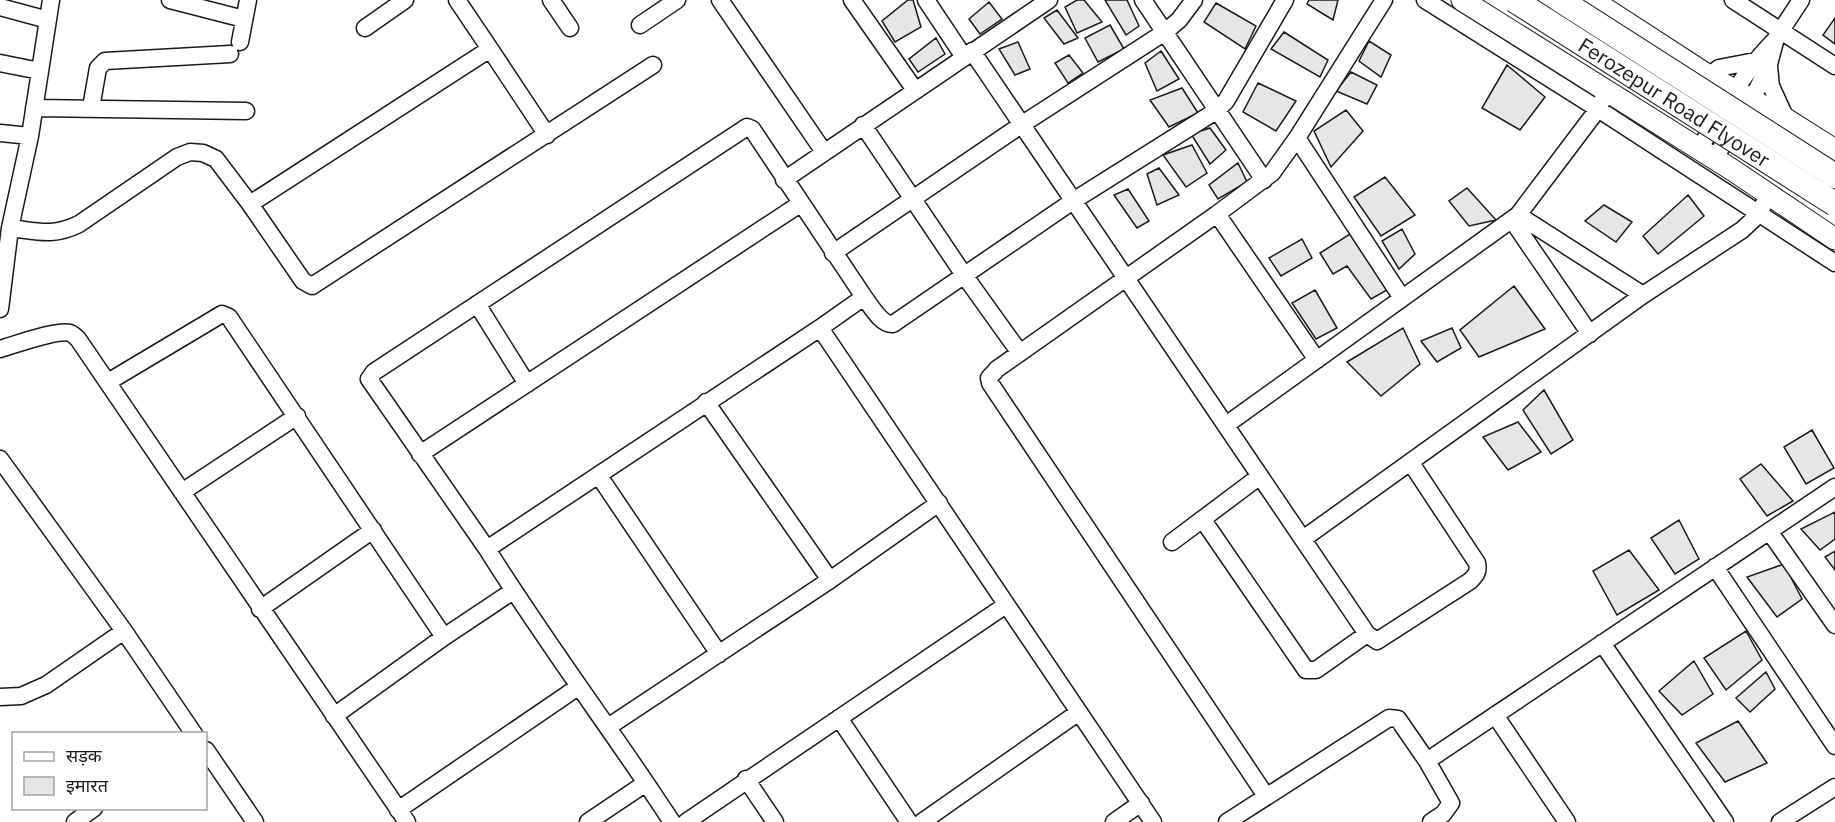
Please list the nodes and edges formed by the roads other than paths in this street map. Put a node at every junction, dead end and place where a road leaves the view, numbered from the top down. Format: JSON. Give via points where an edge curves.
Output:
{"nodes":[{"id":1,"x":51,"y":0,"type":"edge"},
{"id":2,"x":170,"y":0,"type":"edge"},
{"id":3,"x":248,"y":0,"type":"edge"},
{"id":4,"x":405,"y":0,"type":"edge"},
{"id":5,"x":457,"y":0,"type":"edge"},
{"id":6,"x":551,"y":0,"type":"edge"},
{"id":7,"x":677,"y":0,"type":"edge"},
{"id":8,"x":720,"y":0,"type":"edge"},
{"id":9,"x":852,"y":0,"type":"edge"},
{"id":10,"x":926,"y":0,"type":"edge"},
{"id":11,"x":1049,"y":0,"type":"edge"},
{"id":12,"x":1143,"y":0,"type":"edge"},
{"id":13,"x":1194,"y":0,"type":"edge"},
{"id":14,"x":1285,"y":0,"type":"edge"},
{"id":15,"x":1384,"y":0,"type":"edge"},
{"id":16,"x":1425,"y":0,"type":"edge"},
{"id":17,"x":1462,"y":0,"type":"edge"},
{"id":18,"x":1514,"y":0,"type":"edge"},
{"id":19,"x":1560,"y":0,"type":"edge"},
{"id":20,"x":1592,"y":0,"type":"edge"},
{"id":21,"x":1734,"y":0,"type":"edge"},
{"id":22,"x":1801,"y":0,"type":"edge"},
{"id":23,"x":0,"y":7,"type":"edge"},
{"id":24,"x":244,"y":19,"type":"junction"},
{"id":25,"x":48,"y":20,"type":"junction"},
{"id":26,"x":639,"y":25,"type":"dead end"},
{"id":27,"x":365,"y":28,"type":"dead end"},
{"id":28,"x":570,"y":28,"type":"dead end"},
{"id":29,"x":1165,"y":32,"type":"junction"},
{"id":30,"x":1778,"y":35,"type":"junction"},
{"id":31,"x":490,"y":49,"type":"junction"},
{"id":32,"x":968,"y":54,"type":"junction"},
{"id":33,"x":0,"y":63,"type":"edge"},
{"id":34,"x":1762,"y":64,"type":"junction"},
{"id":35,"x":652,"y":65,"type":"dead end"},
{"id":36,"x":1835,"y":66,"type":"edge"},
{"id":37,"x":40,"y":71,"type":"junction"},
{"id":38,"x":1710,"y":76,"type":"junction"},
{"id":39,"x":915,"y":90,"type":"junction"},
{"id":40,"x":1743,"y":96,"type":"junction"},
{"id":41,"x":1603,"y":100,"type":"junction"},
{"id":42,"x":34,"y":108,"type":"junction"},
{"id":43,"x":91,"y":108,"type":"junction"},
{"id":44,"x":246,"y":111,"type":"dead end"},
{"id":45,"x":1216,"y":111,"type":"junction"},
{"id":46,"x":1786,"y":119,"type":"junction"},
{"id":47,"x":863,"y":125,"type":"junction"},
{"id":48,"x":1021,"y":125,"type":"junction"},
{"id":49,"x":0,"y":133,"type":"edge"},
{"id":50,"x":547,"y":135,"type":"junction"},
{"id":51,"x":30,"y":136,"type":"junction"},
{"id":52,"x":1297,"y":138,"type":"junction"},
{"id":53,"x":1835,"y":150,"type":"edge"},
{"id":54,"x":824,"y":152,"type":"junction"},
{"id":55,"x":1707,"y":154,"type":"junction"},
{"id":56,"x":1835,"y":176,"type":"edge"},
{"id":57,"x":784,"y":180,"type":"junction"},
{"id":58,"x":1264,"y":180,"type":"junction"},
{"id":59,"x":1769,"y":194,"type":"junction"},
{"id":60,"x":913,"y":198,"type":"junction"},
{"id":61,"x":1073,"y":201,"type":"junction"},
{"id":62,"x":250,"y":204,"type":"junction"},
{"id":63,"x":800,"y":204,"type":"junction"},
{"id":64,"x":1835,"y":204,"type":"edge"},
{"id":65,"x":1217,"y":214,"type":"junction"},
{"id":66,"x":1758,"y":214,"type":"junction"},
{"id":67,"x":1515,"y":218,"type":"junction"},
{"id":68,"x":10,"y":228,"type":"junction"},
{"id":69,"x":1835,"y":238,"type":"edge"},
{"id":70,"x":833,"y":253,"type":"junction"},
{"id":71,"x":1835,"y":263,"type":"edge"},
{"id":72,"x":964,"y":275,"type":"junction"},
{"id":73,"x":1126,"y":277,"type":"junction"},
{"id":74,"x":1643,"y":295,"type":"junction"},
{"id":75,"x":864,"y":297,"type":"junction"},
{"id":76,"x":1402,"y":298,"type":"junction"},
{"id":77,"x":477,"y":304,"type":"junction"},
{"id":78,"x":0,"y":309,"type":"edge"},
{"id":79,"x":820,"y":328,"type":"junction"},
{"id":80,"x":1590,"y":334,"type":"junction"},
{"id":81,"x":0,"y":349,"type":"edge"},
{"id":82,"x":1020,"y":352,"type":"junction"},
{"id":83,"x":1317,"y":360,"type":"junction"},
{"id":84,"x":108,"y":382,"type":"junction"},
{"id":85,"x":527,"y":384,"type":"junction"},
{"id":86,"x":706,"y":402,"type":"junction"},
{"id":87,"x":297,"y":416,"type":"junction"},
{"id":88,"x":1226,"y":426,"type":"junction"},
{"id":89,"x":420,"y":454,"type":"junction"},
{"id":90,"x":0,"y":459,"type":"edge"},
{"id":91,"x":1411,"y":463,"type":"junction"},
{"id":92,"x":599,"y":476,"type":"junction"},
{"id":93,"x":1260,"y":476,"type":"junction"},
{"id":94,"x":1835,"y":487,"type":"edge"},
{"id":95,"x":182,"y":492,"type":"junction"},
{"id":96,"x":939,"y":503,"type":"junction"},
{"id":97,"x":1203,"y":520,"type":"junction"},
{"id":98,"x":373,"y":530,"type":"junction"},
{"id":99,"x":1769,"y":531,"type":"junction"},
{"id":100,"x":1303,"y":539,"type":"junction"},
{"id":101,"x":1172,"y":542,"type":"dead end"},
{"id":102,"x":487,"y":549,"type":"junction"},
{"id":103,"x":1715,"y":567,"type":"junction"},
{"id":104,"x":830,"y":580,"type":"junction"},
{"id":105,"x":513,"y":591,"type":"junction"},
{"id":106,"x":1006,"y":605,"type":"junction"},
{"id":107,"x":260,"y":609,"type":"junction"},
{"id":108,"x":1835,"y":625,"type":"edge"},
{"id":109,"x":124,"y":631,"type":"junction"},
{"id":110,"x":1367,"y":634,"type":"junction"},
{"id":111,"x":444,"y":638,"type":"junction"},
{"id":112,"x":1602,"y":643,"type":"junction"},
{"id":113,"x":719,"y":654,"type":"junction"},
{"id":114,"x":578,"y":687,"type":"junction"},
{"id":115,"x":0,"y":697,"type":"edge"},
{"id":116,"x":1079,"y":712,"type":"junction"},
{"id":117,"x":1495,"y":715,"type":"junction"},
{"id":118,"x":334,"y":716,"type":"junction"},
{"id":119,"x":839,"y":718,"type":"junction"},
{"id":120,"x":608,"y":727,"type":"junction"},
{"id":121,"x":193,"y":732,"type":"edge"},
{"id":122,"x":1835,"y":746,"type":"edge"},
{"id":123,"x":207,"y":752,"type":"edge"},
{"id":124,"x":1426,"y":761,"type":"junction"},
{"id":125,"x":747,"y":779,"type":"junction"},
{"id":126,"x":646,"y":783,"type":"junction"},
{"id":127,"x":1835,"y":787,"type":"edge"},
{"id":128,"x":1266,"y":796,"type":"junction"},
{"id":129,"x":1141,"y":803,"type":"junction"},
{"id":130,"x":91,"y":810,"type":"edge"},
{"id":131,"x":403,"y":816,"type":"edge"},
{"id":132,"x":252,"y":821,"type":"edge"},
{"id":133,"x":75,"y":822,"type":"edge"},
{"id":134,"x":588,"y":822,"type":"edge"},
{"id":135,"x":672,"y":822,"type":"edge"},
{"id":136,"x":686,"y":822,"type":"edge"},
{"id":137,"x":775,"y":822,"type":"edge"},
{"id":138,"x":909,"y":822,"type":"edge"},
{"id":139,"x":922,"y":822,"type":"edge"},
{"id":140,"x":1114,"y":822,"type":"edge"},
{"id":141,"x":1153,"y":822,"type":"edge"},
{"id":142,"x":1227,"y":822,"type":"edge"},
{"id":143,"x":1431,"y":822,"type":"edge"},
{"id":144,"x":1567,"y":822,"type":"edge"},
{"id":145,"x":1725,"y":822,"type":"edge"},
{"id":146,"x":1780,"y":822,"type":"edge"}],
"edges":[{"from":1,"to":25,"type":"street"},
{"from":2,"to":24,"type":"street"},
{"from":3,"to":24,"type":"street"},
{"from":4,"to":27,"type":"street"},
{"from":5,"to":31,"type":"street"},
{"from":6,"to":28,"type":"street"},
{"from":7,"to":26,"type":"street"},
{"from":8,"to":54,"type":"street"},
{"from":9,"to":39,"type":"street"},
{"from":10,"to":32,"type":"street"},
{"from":11,"to":32,"type":"street"},
{"from":12,"to":29,"type":"street"},
{"from":13,"to":29,"type":"street"},
{"from":14,"to":45,"type":"street","via":[[1227,100]]},
{"from":15,"to":52,"type":"street"},
{"from":16,"to":41,"type":"street"},
{"from":17,"to":41,"type":"main road"},
{"from":18,"to":64,"type":"highway","name":"Ferozepur Road Flyover","bridge":true},
{"from":19,"to":56,"type":"highway","name":"Ferozepur Road Flyover","bridge":true},
{"from":20,"to":38,"type":"main road"},
{"from":21,"to":30,"type":"street"},
{"from":22,"to":30,"type":"street"},
{"from":23,"to":25,"type":"street"},
{"from":24,"to":43,"type":"street","via":[[235,48],[105,61],[98,68]]},
{"from":25,"to":37,"type":"street"},
{"from":29,"to":45,"type":"street"},
{"from":29,"to":48,"type":"street"},
{"from":30,"to":34,"type":"street"},
{"from":30,"to":36,"type":"street"},
{"from":31,"to":50,"type":"street"},
{"from":31,"to":62,"type":"street"},
{"from":32,"to":39,"type":"street"},
{"from":32,"to":48,"type":"street"},
{"from":33,"to":37,"type":"street"},
{"from":34,"to":38,"type":"street","via":[[1719,68]]},
{"from":34,"to":40,"type":"street"},
{"from":34,"to":46,"type":"street"},
{"from":35,"to":50,"type":"street"},
{"from":37,"to":42,"type":"street"},
{"from":38,"to":40,"type":"main road"},
{"from":39,"to":47,"type":"street"},
{"from":40,"to":46,"type":"main road"},
{"from":40,"to":55,"type":"street"},
{"from":41,"to":55,"type":"main road"},
{"from":41,"to":66,"type":"street"},
{"from":41,"to":67,"type":"street"},
{"from":42,"to":43,"type":"street"},
{"from":42,"to":51,"type":"street"},
{"from":43,"to":44,"type":"street"},
{"from":45,"to":58,"type":"street"},
{"from":45,"to":61,"type":"street"},
{"from":46,"to":53,"type":"main road"},
{"from":47,"to":54,"type":"street"},
{"from":47,"to":60,"type":"street"},
{"from":48,"to":60,"type":"street"},
{"from":48,"to":61,"type":"street"},
{"from":49,"to":51,"type":"street"},
{"from":50,"to":62,"type":"street","via":[[312,286],[303,281]]},
{"from":51,"to":68,"type":"street"},
{"from":52,"to":58,"type":"street"},
{"from":52,"to":76,"type":"street"},
{"from":54,"to":57,"type":"street"},
{"from":55,"to":59,"type":"main road"},
{"from":57,"to":63,"type":"street"},
{"from":57,"to":77,"type":"street","via":[[747,127]]},
{"from":58,"to":65,"type":"street"},
{"from":59,"to":66,"type":"street"},
{"from":59,"to":69,"type":"main road"},
{"from":60,"to":70,"type":"street"},
{"from":60,"to":72,"type":"street"},
{"from":61,"to":72,"type":"street"},
{"from":61,"to":73,"type":"street"},
{"from":62,"to":68,"type":"street","via":[[216,159],[190,152],[66,231]]},
{"from":63,"to":70,"type":"street"},
{"from":63,"to":85,"type":"street"},
{"from":65,"to":73,"type":"street"},
{"from":65,"to":83,"type":"street"},
{"from":66,"to":71,"type":"street"},
{"from":66,"to":74,"type":"street","via":[[1742,230]]},
{"from":67,"to":74,"type":"street"},
{"from":67,"to":76,"type":"street"},
{"from":67,"to":80,"type":"street"},
{"from":68,"to":78,"type":"street"},
{"from":70,"to":75,"type":"street"},
{"from":72,"to":75,"type":"street","via":[[893,324],[884,321]]},
{"from":72,"to":82,"type":"street"},
{"from":73,"to":82,"type":"street"},
{"from":73,"to":88,"type":"street"},
{"from":74,"to":80,"type":"street"},
{"from":75,"to":79,"type":"street"},
{"from":76,"to":83,"type":"street"},
{"from":77,"to":85,"type":"street"},
{"from":77,"to":89,"type":"street","via":[[369,375],[370,384]]},
{"from":79,"to":86,"type":"street"},
{"from":79,"to":96,"type":"street"},
{"from":80,"to":91,"type":"street"},
{"from":81,"to":84,"type":"street","via":[[50,335],[72,334]]},
{"from":82,"to":128,"type":"street","via":[[992,372],[990,383]]},
{"from":83,"to":88,"type":"street"},
{"from":84,"to":87,"type":"street","via":[[222,314],[233,322]]},
{"from":84,"to":95,"type":"street"},
{"from":85,"to":89,"type":"street"},
{"from":86,"to":92,"type":"street"},
{"from":86,"to":104,"type":"street"},
{"from":87,"to":95,"type":"street"},
{"from":87,"to":98,"type":"street"},
{"from":88,"to":93,"type":"street"},
{"from":89,"to":102,"type":"street"},
{"from":90,"to":109,"type":"street"},
{"from":91,"to":100,"type":"street"},
{"from":91,"to":110,"type":"street","via":[[1479,570],[1470,581],[1379,640]]},
{"from":92,"to":102,"type":"street"},
{"from":92,"to":113,"type":"street"},
{"from":93,"to":97,"type":"street"},
{"from":93,"to":100,"type":"street"},
{"from":94,"to":99,"type":"street"},
{"from":95,"to":107,"type":"street"},
{"from":96,"to":104,"type":"street"},
{"from":96,"to":106,"type":"street"},
{"from":97,"to":101,"type":"street"},
{"from":97,"to":110,"type":"street","via":[[1306,670],[1316,670]]},
{"from":98,"to":107,"type":"street"},
{"from":98,"to":111,"type":"street"},
{"from":99,"to":103,"type":"street"},
{"from":99,"to":108,"type":"street"},
{"from":100,"to":110,"type":"street"},
{"from":102,"to":105,"type":"street"},
{"from":103,"to":112,"type":"street"},
{"from":103,"to":122,"type":"street"},
{"from":104,"to":113,"type":"street"},
{"from":105,"to":111,"type":"street"},
{"from":105,"to":114,"type":"street"},
{"from":106,"to":116,"type":"street"},
{"from":106,"to":119,"type":"street"},
{"from":107,"to":118,"type":"street"},
{"from":109,"to":115,"type":"street","via":[[46,685],[21,696]]},
{"from":109,"to":121,"type":"street"},
{"from":111,"to":118,"type":"street"},
{"from":112,"to":117,"type":"street"},
{"from":112,"to":145,"type":"street"},
{"from":113,"to":120,"type":"street"},
{"from":114,"to":120,"type":"street"},
{"from":114,"to":131,"type":"street"},
{"from":116,"to":129,"type":"street"},
{"from":116,"to":139,"type":"street"},
{"from":117,"to":124,"type":"street"},
{"from":117,"to":144,"type":"street"},
{"from":118,"to":131,"type":"street"},
{"from":119,"to":125,"type":"street"},
{"from":119,"to":138,"type":"street"},
{"from":120,"to":126,"type":"street"},
{"from":123,"to":132,"type":"street"},
{"from":124,"to":128,"type":"street","via":[[1398,719],[1389,718]]},
{"from":124,"to":143,"type":"street","via":[[1451,803]]},
{"from":125,"to":136,"type":"street"},
{"from":125,"to":137,"type":"street"},
{"from":126,"to":134,"type":"street"},
{"from":126,"to":135,"type":"street"},
{"from":127,"to":146,"type":"street"},
{"from":128,"to":142,"type":"street"},
{"from":129,"to":140,"type":"street"},
{"from":129,"to":141,"type":"street"},
{"from":130,"to":133,"type":"street"}]}
